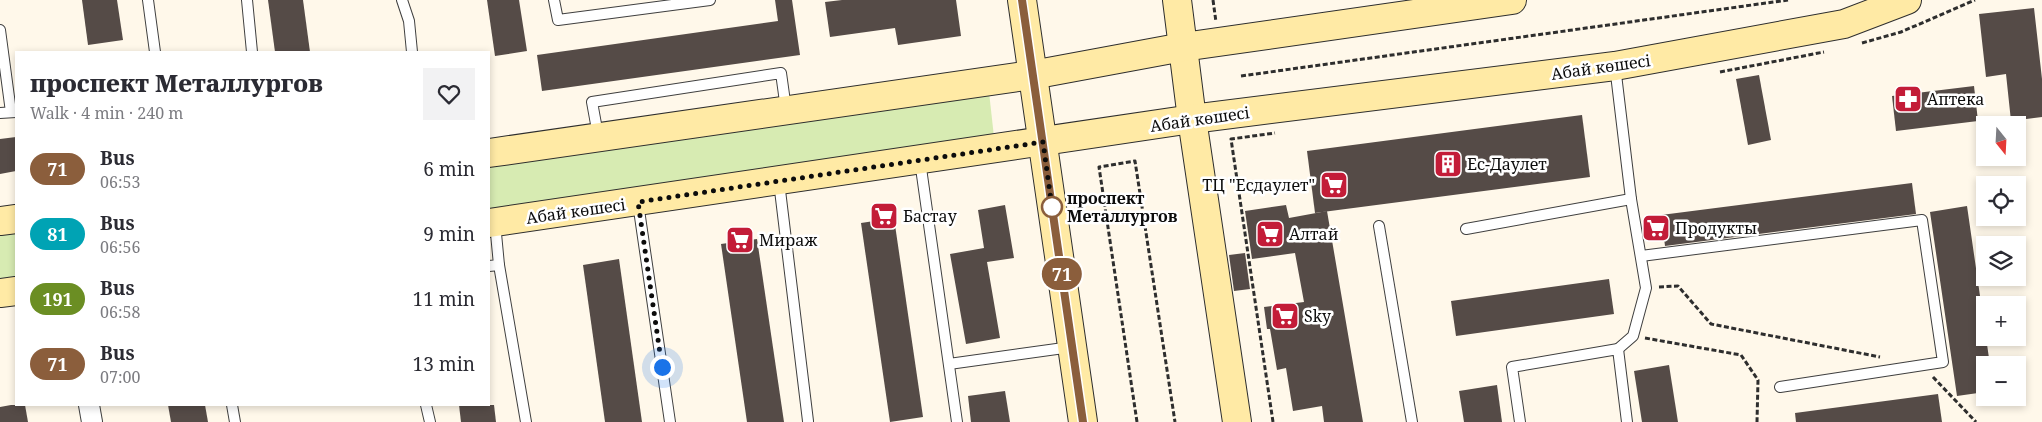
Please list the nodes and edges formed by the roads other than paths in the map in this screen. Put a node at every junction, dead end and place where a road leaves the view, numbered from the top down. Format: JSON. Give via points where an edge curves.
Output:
{"nodes":[{"id":1,"x":148,"y":0,"type":"edge"},
{"id":2,"x":247,"y":0,"type":"edge"},
{"id":3,"x":402,"y":0,"type":"edge"},
{"id":4,"x":554,"y":0,"type":"edge"},
{"id":5,"x":710,"y":0,"type":"edge"},
{"id":6,"x":1022,"y":0,"type":"edge"},
{"id":7,"x":1177,"y":0,"type":"edge"},
{"id":8,"x":1512,"y":0,"type":"edge"},
{"id":9,"x":1906,"y":0,"type":"edge"},
{"id":10,"x":1430,"y":5,"type":"edge"},
{"id":11,"x":0,"y":30,"type":"edge"},
{"id":12,"x":1182,"y":47,"type":"junction"},
{"id":13,"x":155,"y":51,"type":"edge"},
{"id":14,"x":252,"y":51,"type":"edge"},
{"id":15,"x":412,"y":51,"type":"edge"},
{"id":16,"x":1615,"y":66,"type":"junction"},
{"id":17,"x":1032,"y":75,"type":"junction"},
{"id":18,"x":786,"y":110,"type":"junction"},
{"id":19,"x":14,"y":112,"type":"edge"},
{"id":20,"x":0,"y":113,"type":"edge"},
{"id":21,"x":1192,"y":119,"type":"junction"},
{"id":22,"x":599,"y":137,"type":"junction"},
{"id":23,"x":1043,"y":142,"type":"junction"},
{"id":24,"x":490,"y":153,"type":"edge"},
{"id":25,"x":920,"y":160,"type":"junction"},
{"id":26,"x":779,"y":181,"type":"junction"},
{"id":27,"x":1631,"y":199,"type":"junction"},
{"id":28,"x":638,"y":202,"type":"junction"},
{"id":29,"x":15,"y":219,"type":"edge"},
{"id":30,"x":0,"y":221,"type":"edge"},
{"id":31,"x":492,"y":223,"type":"edge"},
{"id":32,"x":1379,"y":226,"type":"dead end"},
{"id":33,"x":1466,"y":229,"type":"dead end"},
{"id":34,"x":1641,"y":256,"type":"junction"},
{"id":35,"x":494,"y":265,"type":"edge"},
{"id":36,"x":15,"y":291,"type":"edge"},
{"id":37,"x":0,"y":293,"type":"edge"},
{"id":38,"x":1072,"y":347,"type":"junction"},
{"id":39,"x":1618,"y":349,"type":"junction"},
{"id":40,"x":949,"y":364,"type":"junction"},
{"id":41,"x":1780,"y":387,"type":"dead end"},
{"id":42,"x":89,"y":406,"type":"edge"},
{"id":43,"x":232,"y":406,"type":"edge"},
{"id":44,"x":426,"y":406,"type":"edge"},
{"id":45,"x":808,"y":421,"type":"dead end"},
{"id":46,"x":92,"y":422,"type":"edge"},
{"id":47,"x":235,"y":422,"type":"edge"},
{"id":48,"x":430,"y":422,"type":"edge"},
{"id":49,"x":526,"y":422,"type":"edge"},
{"id":50,"x":670,"y":422,"type":"edge"},
{"id":51,"x":957,"y":422,"type":"edge"},
{"id":52,"x":1083,"y":422,"type":"edge"},
{"id":53,"x":1237,"y":422,"type":"edge"},
{"id":54,"x":1412,"y":422,"type":"edge"},
{"id":55,"x":1520,"y":422,"type":"edge"},
{"id":56,"x":1627,"y":422,"type":"edge"}],
"edges":[{"from":1,"to":13,"type":"lane"},
{"from":2,"to":14,"type":"lane"},
{"from":3,"to":15,"type":"lane","via":[[409,21]]},
{"from":4,"to":5,"type":"lane","via":[[558,20]]},
{"from":6,"to":17,"type":"street"},
{"from":7,"to":12,"type":"street"},
{"from":8,"to":10,"type":"street"},
{"from":9,"to":16,"type":"street","name":"Абай көшесі","via":[[1844,24]]},
{"from":10,"to":12,"type":"street"},
{"from":11,"to":19,"type":"lane"},
{"from":12,"to":17,"type":"street"},
{"from":12,"to":21,"type":"street"},
{"from":16,"to":21,"type":"street","name":"Абай көшесі"},
{"from":16,"to":27,"type":"lane"},
{"from":17,"to":18,"type":"street"},
{"from":17,"to":23,"type":"street"},
{"from":18,"to":22,"type":"street"},
{"from":18,"to":22,"type":"lane","via":[[781,74],[592,102]]},
{"from":19,"to":20,"type":"lane"},
{"from":21,"to":23,"type":"street","name":"Абай көшесі"},
{"from":21,"to":53,"type":"street"},
{"from":22,"to":24,"type":"street"},
{"from":23,"to":25,"type":"street","name":"Абай көшесі"},
{"from":23,"to":38,"type":"street"},
{"from":25,"to":26,"type":"street","name":"Абай көшесі"},
{"from":25,"to":40,"type":"lane"},
{"from":26,"to":28,"type":"street","name":"Абай көшесі"},
{"from":26,"to":45,"type":"lane"},
{"from":27,"to":33,"type":"lane"},
{"from":27,"to":34,"type":"lane"},
{"from":28,"to":31,"type":"street","name":"Абай көшесі"},
{"from":28,"to":50,"type":"lane"},
{"from":29,"to":30,"type":"street"},
{"from":31,"to":35,"type":"lane"},
{"from":32,"to":54,"type":"lane"},
{"from":34,"to":39,"type":"lane","via":[[1646,288],[1633,336]]},
{"from":34,"to":41,"type":"lane","via":[[1922,220],[1943,362]]},
{"from":35,"to":49,"type":"lane"},
{"from":36,"to":37,"type":"street"},
{"from":38,"to":40,"type":"lane"},
{"from":38,"to":52,"type":"street"},
{"from":39,"to":55,"type":"lane","via":[[1512,368]]},
{"from":39,"to":56,"type":"lane"},
{"from":40,"to":51,"type":"lane"},
{"from":42,"to":46,"type":"street"},
{"from":43,"to":47,"type":"lane"},
{"from":44,"to":48,"type":"lane"}]}
